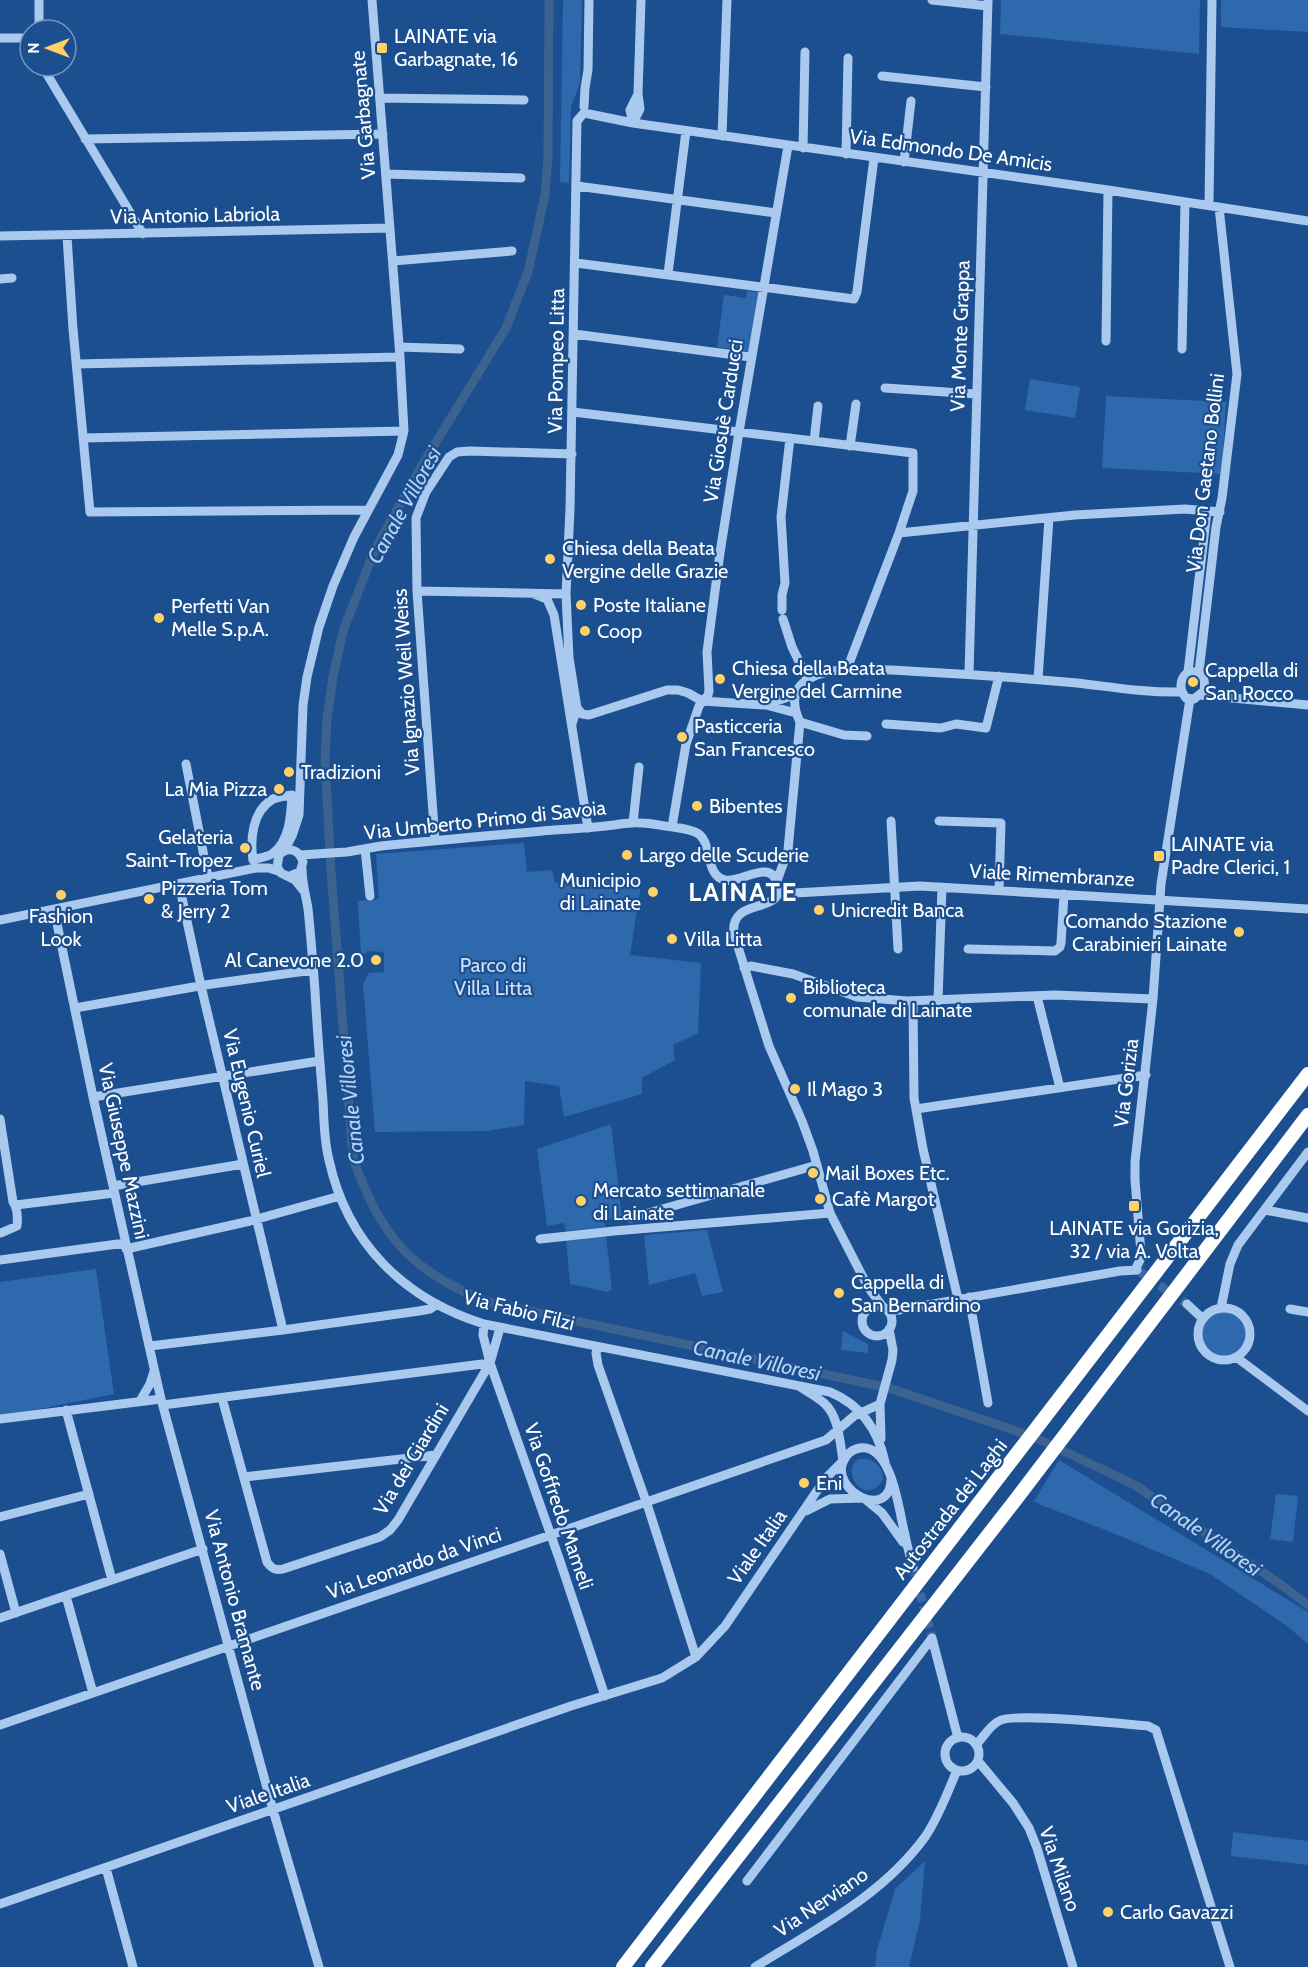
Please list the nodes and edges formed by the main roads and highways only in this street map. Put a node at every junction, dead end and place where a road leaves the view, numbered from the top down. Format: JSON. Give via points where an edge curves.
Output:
{"nodes":[{"id":1,"x":1308,"y":1074,"type":"edge"},
{"id":2,"x":1308,"y":1115,"type":"edge"},
{"id":3,"x":703,"y":1903,"type":"junction"},
{"id":4,"x":623,"y":1967,"type":"edge"},
{"id":5,"x":652,"y":1967,"type":"edge"},
{"id":6,"x":660,"y":1967,"type":"edge"}],
"edges":[{"from":1,"to":4,"type":"highway","name":"Autostrada dei Laghi"},
{"from":2,"to":3,"type":"highway"},
{"from":3,"to":5,"type":"highway"},
{"from":3,"to":6,"type":"highway"}]}
